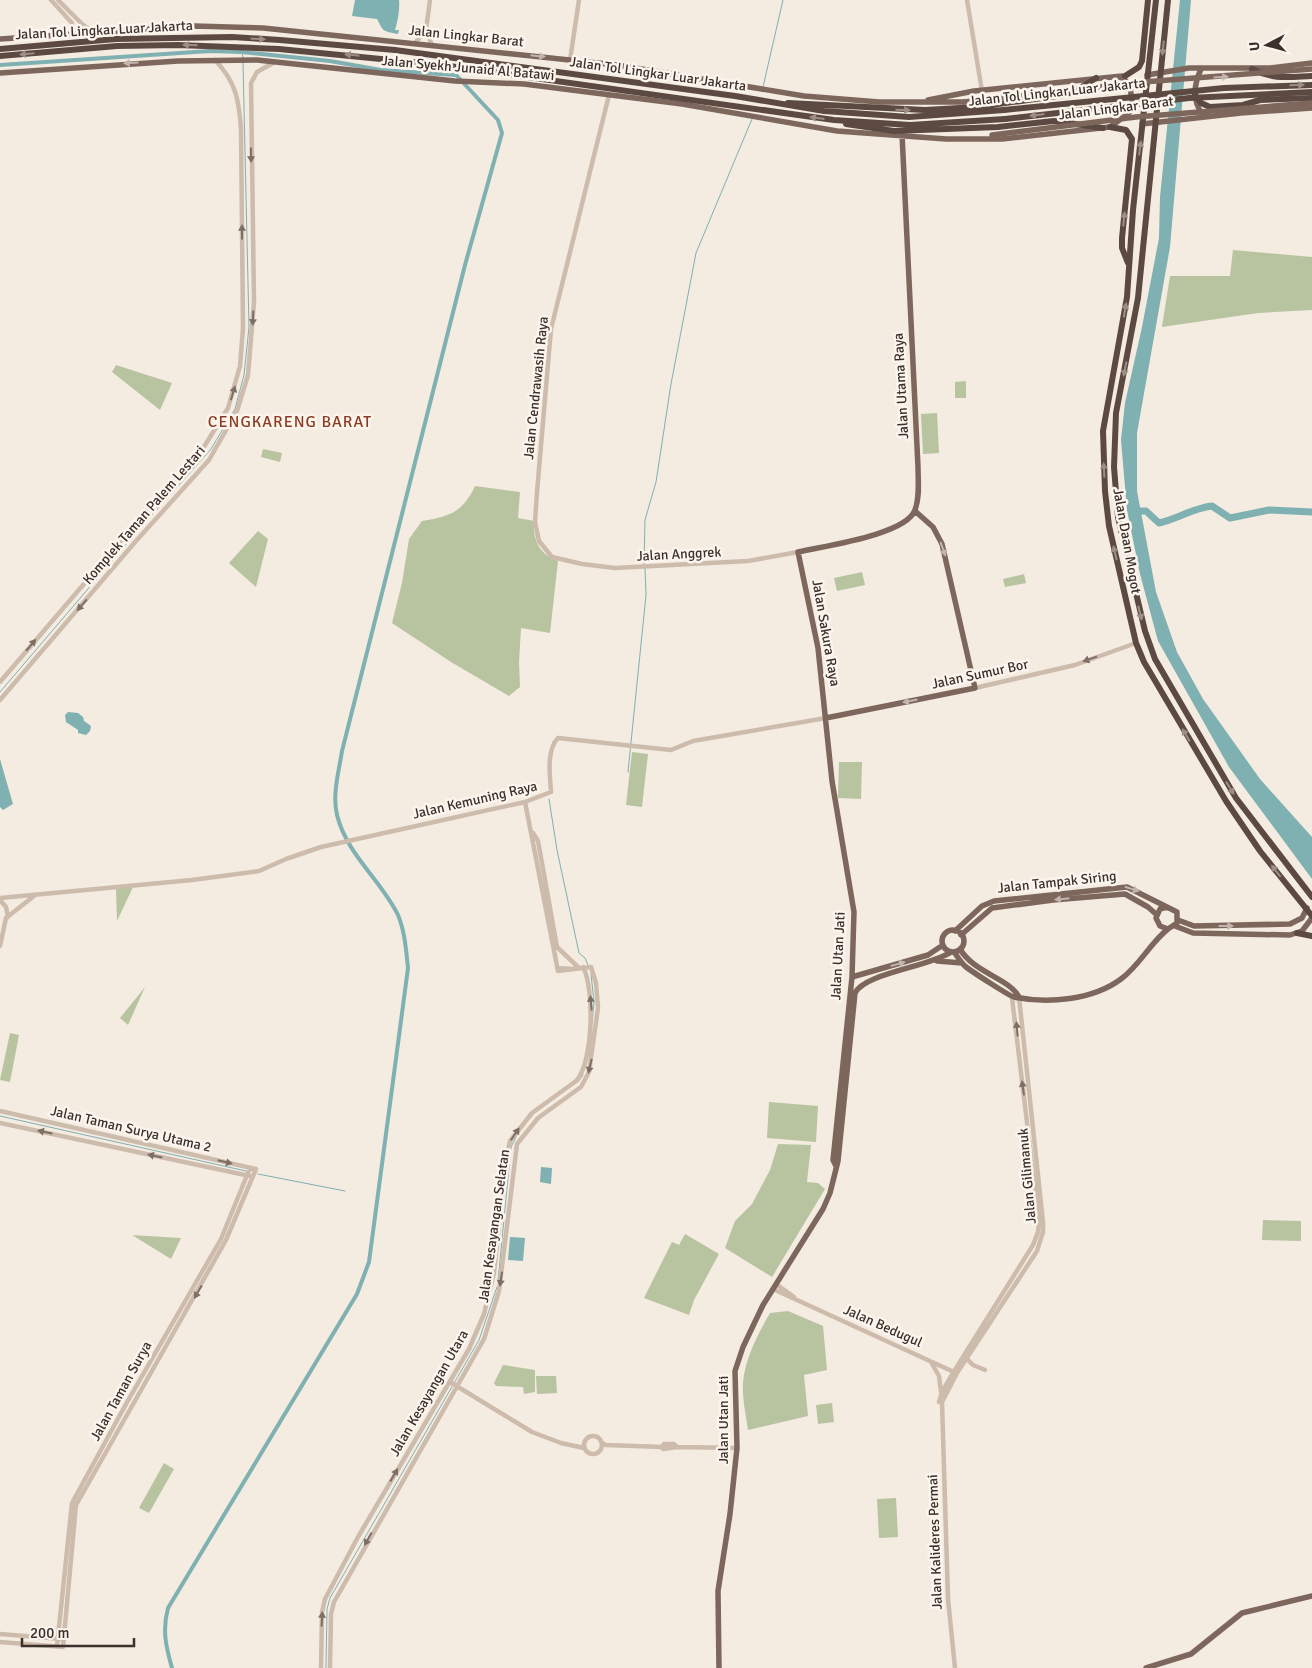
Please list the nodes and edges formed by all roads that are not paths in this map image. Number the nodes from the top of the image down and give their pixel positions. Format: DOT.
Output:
graph roads {
  1 [pos="52,0"];
  2 [pos="58,0"];
  3 [pos="430,0"];
  4 [pos="580,0"];
  5 [pos="967,0"];
  6 [pos="1168,0"];
  7 [pos="1153,2"];
  8 [pos="426,30"];
  9 [pos="92,31"];
  10 [pos="72,33"];
  11 [pos="0,39"];
  12 [pos="415,43"];
  13 [pos="432,45"];
  14 [pos="0,49"];
  15 [pos="0,56"];
  16 [pos="214,59"];
  17 [pos="570,60"];
  18 [pos="276,62"];
  19 [pos="1312,63"];
  20 [pos="1201,69"];
  21 [pos="1252,69"];
  22 [pos="1312,69"];
  23 [pos="1160,71"];
  24 [pos="0,73"];
  25 [pos="1148,75"];
  26 [pos="1122,76"];
  27 [pos="1312,76"];
  28 [pos="1096,78"];
  29 [pos="1312,84"];
  30 [pos="982,90"];
  31 [pos="1312,92"];
  32 [pos="609,95"];
  33 [pos="1195,96"];
  34 [pos="1312,98"];
  35 [pos="926,100"];
  36 [pos="1253,102"];
  37 [pos="1312,103"];
  38 [pos="786,105"];
  39 [pos="245,106"];
  40 [pos="1312,108"];
  41 [pos="748,111"];
  42 [pos="1242,113"];
  43 [pos="765,114"];
  44 [pos="1204,117"];
  45 [pos="834,120"];
  46 [pos="1156,122"];
  47 [pos="1143,124"];
  48 [pos="1106,128"];
  49 [pos="902,134"];
  50 [pos="922,137"];
  51 [pos="1129,266"];
  52 [pos="915,511"];
  53 [pos="1119,520"];
  54 [pos="1109,522"];
  55 [pos="798,552"];
  56 [pos="560,559"];
  57 [pos="1136,643"];
  58 [pos="0,682"];
  59 [pos="975,688"];
  60 [pos="0,700"];
  61 [pos="825,711"];
  62 [pos="834,717"];
  63 [pos="826,724"];
  64 [pos="1207,750"];
  65 [pos="1199,756"];
  66 [pos="1214,762"];
  67 [pos="1206,767"];
  68 [pos="524,802"];
  69 [pos="532,832"];
  70 [pos="35,895"];
  71 [pos="1312,898"];
  72 [pos="0,899"];
  73 [pos="1167,907"];
  74 [pos="1306,908"];
  75 [pos="1157,915"];
  76 [pos="8,917"];
  77 [pos="1312,917"];
  78 [pos="1178,920"];
  79 [pos="1160,926"];
  80 [pos="1175,926"];
  81 [pos="1266,926"];
  82 [pos="1168,929"];
  83 [pos="958,933"];
  84 [pos="1297,933"];
  85 [pos="1266,935"];
  86 [pos="1158,936"];
  87 [pos="1312,936"];
  88 [pos="0,943"];
  89 [pos="943,945"];
  90 [pos="955,951"];
  91 [pos="962,962"];
  92 [pos="928,963"];
  93 [pos="583,967"];
  94 [pos="852,970"];
  95 [pos="858,975"];
  96 [pos="852,977"];
  97 [pos="1015,997"];
  98 [pos="0,1112"];
  99 [pos="0,1122"];
  100 [pos="836,1148"];
  101 [pos="250,1168"];
  102 [pos="256,1169"];
  103 [pos="251,1176"];
  104 [pos="774,1286"];
  105 [pos="967,1359"];
  106 [pos="930,1360"];
  107 [pos="985,1370"];
  108 [pos="955,1372"];
  109 [pos="451,1382"];
  110 [pos="458,1386"];
  111 [pos="941,1396"];
  112 [pos="941,1404"];
  113 [pos="941,1415"];
  114 [pos="584,1445"];
  115 [pos="603,1445"];
  116 [pos="737,1448"];
  117 [pos="1312,1596"];
  118 [pos="0,1634"];
  119 [pos="61,1639"];
  120 [pos="0,1642"];
  121 [pos="320,1668"];
  122 [pos="330,1668"];
  123 [pos="719,1668"];
  124 [pos="954,1668"];
  125 [pos="1146,1668"];
  1 -- 10 [label="street"];
  2 -- 9 [label="street"];
  3 -- 8 [label="street"];
  4 -- 17 [label="street"];
  5 -- 30 [label="street"];
  6 -- 23 [label="highway, Jalan Daan Mogot, one-way"];
  7 -- 25 [label="highway, Jalan Daan Mogot"];
  7 -- 26 [label="highway"];
  8 -- 12 [label="street"];
  8 -- 13 [label="street"];
  9 -- 10 [label="main road, Jalan Lingkar Barat"];
  9 -- 12 [label="main road, Jalan Lingkar Barat"];
  10 -- 11 [label="main road, Jalan Lingkar Barat"];
  12 -- 13 [label="main road, Jalan Lingkar Barat"];
  13 -- 17 [label="main road, Jalan Lingkar Barat, one-way"];
  14 -- 38 [label="highway, Jalan Tol Lingkar Luar Jakarta, one-way"];
  41 -- 15 [label="highway, Jalan Tol Lingkar Luar Jakarta, one-way"];
  16 -- 18 [label="main road, Jalan Syekh Junaid Al Batawi"];
  16 -- 24 [label="main road, Jalan Syekh Junaid Al Batawi, one-way"];
  16 -- 39 [label="street, Komplek Taman Palem Lestari"];
  17 -- 35 [label="main road, Jalan Lingkar Barat"];
  18 -- 32 [label="main road, Jalan Syekh Junaid Al Batawi"];
  18 -- 39 [label="street, Komplek Taman Palem Lestari"];
  19 -- 21 [label="main road, Jalan Lingkar Barat"];
  20 -- 21 [label="main road, Jalan Lingkar Barat"];
  20 -- 23 [label="main road, Jalan Lingkar Barat"];
  20 -- 33 [label="main road"];
  21 -- 27 [label="highway"];
  35 -- 22 [label="main road, Jalan Lingkar Barat, one-way, bridge"];
  23 -- 25 [label="main road, Jalan Lingkar Barat"];
  23 -- 46 [label="highway, Jalan Daan Mogot"];
  25 -- 47 [label="highway, Jalan Daan Mogot"];
  26 -- 28 [label="main road, Jalan Lingkar Barat"];
  26 -- 48 [label="main road"];
  28 -- 30 [label="main road, Jalan Lingkar Barat"];
  38 -- 28 [label="highway, one-way"];
  38 -- 29 [label="highway, Jalan Tol Lingkar Luar Jakarta, one-way, bridge"];
  30 -- 35 [label="main road, Jalan Lingkar Barat"];
  31 -- 45 [label="highway, Jalan Tol Lingkar Luar Jakarta, one-way, bridge"];
  32 -- 41 [label="main road, Jalan Syekh Junaid Al Batawi"];
  32 -- 56 [label="street, Jalan Cendrawasih Raya"];
  33 -- 36 [label="highway"];
  33 -- 44 [label="main road"];
  34 -- 36 [label="highway"];
  36 -- 42 [label="highway"];
  37 -- 50 [label="main road, Jalan Lingkar Barat, bridge"];
  58 -- 39 [label="street, Komplek Taman Palem Lestari, one-way"];
  39 -- 60 [label="street, Komplek Taman Palem Lestari, one-way"];
  40 -- 42 [label="main road, Jalan Lingkar Barat"];
  41 -- 43 [label="highway, Jalan Tol Lingkar Luar Jakarta"];
  42 -- 44 [label="main road, Jalan Lingkar Barat"];
  45 -- 43 [label="highway, Jalan Tol Lingkar Luar Jakarta, one-way"];
  43 -- 49 [label="main road"];
  44 -- 46 [label="main road, Jalan Lingkar Barat"];
  45 -- 48 [label="highway"];
  46 -- 47 [label="main road, Jalan Lingkar Barat"];
  46 -- 53 [label="highway, Jalan Daan Mogot, one-way"];
  51 -- 47 [label="highway, Jalan Daan Mogot, one-way"];
  48 -- 50 [label="main road"];
  51 -- 48 [label="highway, one-way"];
  49 -- 50 [label="main road"];
  49 -- 52 [label="main road, Jalan Utama Raya"];
  54 -- 51 [label="highway, Jalan Daan Mogot, one-way"];
  52 -- 55 [label="main road"];
  52 -- 59 [label="main road, one-way"];
  53 -- 54 [label="highway"];
  53 -- 64 [label="highway, Jalan Daan Mogot, one-way"];
  57 -- 54 [label="highway, Jalan Daan Mogot, one-way"];
  55 -- 56 [label="street, Jalan Anggrek"];
  55 -- 61 [label="main road, Jalan Sakura Raya"];
  57 -- 59 [label="street, Jalan Sumur Bor, one-way"];
  65 -- 57 [label="highway, Jalan Daan Mogot, one-way"];
  59 -- 62 [label="main road, Jalan Sumur Bor, one-way"];
  61 -- 62 [label="main road"];
  61 -- 63 [label="main road, Jalan Sakura Raya"];
  62 -- 63 [label="main road, Jalan Sumur Bor"];
  63 -- 68 [label="street, Jalan Kemuning Raya"];
  63 -- 94 [label="main road, Jalan Utan Jati"];
  64 -- 65 [label="highway"];
  64 -- 66 [label="highway, Jalan Daan Mogot"];
  65 -- 67 [label="highway, Jalan Daan Mogot"];
  66 -- 67 [label="highway"];
  66 -- 71 [label="highway, Jalan Daan Mogot, one-way"];
  74 -- 67 [label="highway, Jalan Daan Mogot, one-way"];
  68 -- 69 [label="street"];
  68 -- 70 [label="street, Jalan Kemuning Raya"];
  69 -- 93 [label="street"];
  69 -- 93 [label="street"];
  70 -- 72 [label="street, Jalan Kemuning Raya"];
  70 -- 76 [label="street"];
  72 -- 76 [label="street"];
  73 -- 75 [label="main road"];
  73 -- 78 [label="main road"];
  83 -- 73 [label="main road, Jalan Tampak Siring, one-way"];
  74 -- 77 [label="highway, Jalan Daan Mogot"];
  74 -- 81 [label="main road"];
  75 -- 79 [label="main road"];
  75 -- 83 [label="main road, Jalan Tampak Siring, one-way"];
  76 -- 88 [label="street"];
  77 -- 84 [label="main road"];
  78 -- 80 [label="main road"];
  78 -- 81 [label="main road, one-way"];
  79 -- 82 [label="main road"];
  79 -- 86 [label="main road"];
  80 -- 82 [label="main road"];
  80 -- 85 [label="main road"];
  81 -- 85 [label="main road"];
  82 -- 86 [label="main road"];
  83 -- 89 [label="main road"];
  83 -- 90 [label="main road"];
  84 -- 85 [label="main road"];
  84 -- 87 [label="highway"];
  86 -- 97 [label="main road"];
  89 -- 90 [label="main road"];
  95 -- 89 [label="main road, one-way"];
  90 -- 91 [label="main road"];
  90 -- 92 [label="main road"];
  90 -- 97 [label="main road"];
  91 -- 92 [label="main road"];
  91 -- 97 [label="main road"];
  92 -- 100 [label="main road, Jalan Utan Jati"];
  109 -- 93 [label="street, Jalan Kesayangan Utara, one-way"];
  93 -- 110 [label="street, Jalan Kesayangan Selatan, one-way"];
  94 -- 95 [label="main road"];
  94 -- 96 [label="main road, Jalan Utan Jati"];
  95 -- 96 [label="main road"];
  96 -- 100 [label="main road, Jalan Utan Jati"];
  97 -- 105 [label="street, Jalan Gilimanuk"];
  108 -- 97 [label="street, Jalan Gilimanuk, one-way"];
  98 -- 101 [label="street, Jalan Taman Surya Utama 2, one-way"];
  103 -- 99 [label="street, one-way"];
  100 -- 104 [label="main road, Jalan Utan Jati"];
  101 -- 102 [label="street, Jalan Taman Surya Utama 2"];
  101 -- 103 [label="street, Jalan Taman Surya"];
  102 -- 103 [label="street, Jalan Taman Surya"];
  103 -- 119 [label="street, Jalan Taman Surya"];
  104 -- 106 [label="street, Jalan Bedugul"];
  104 -- 116 [label="main road, Jalan Utan Jati"];
  105 -- 107 [label="street"];
  105 -- 108 [label="street, Jalan Gilimanuk"];
  106 -- 108 [label="street, Jalan Bedugul"];
  106 -- 111 [label="street"];
  108 -- 111 [label="street, Jalan Gilimanuk"];
  108 -- 112 [label="street, Jalan Gilimanuk"];
  109 -- 110 [label="street"];
  121 -- 109 [label="street, Jalan Kesayangan Utara, one-way"];
  110 -- 114 [label="street"];
  110 -- 122 [label="street, Jalan Kesayangan Selatan, one-way"];
  111 -- 112 [label="street, Jalan Gilimanuk"];
  112 -- 113 [label="street, Jalan Gilimanuk"];
  113 -- 124 [label="street, Jalan Kalideres Permai"];
  114 -- 115 [label="street"];
  114 -- 115 [label="street"];
  115 -- 116 [label="street"];
  116 -- 123 [label="main road, Jalan Utan Jati"];
  117 -- 125 [label="main road"];
  118 -- 119 [label="street"];
  119 -- 120 [label="street, Jalan Taman Surya"];
}
